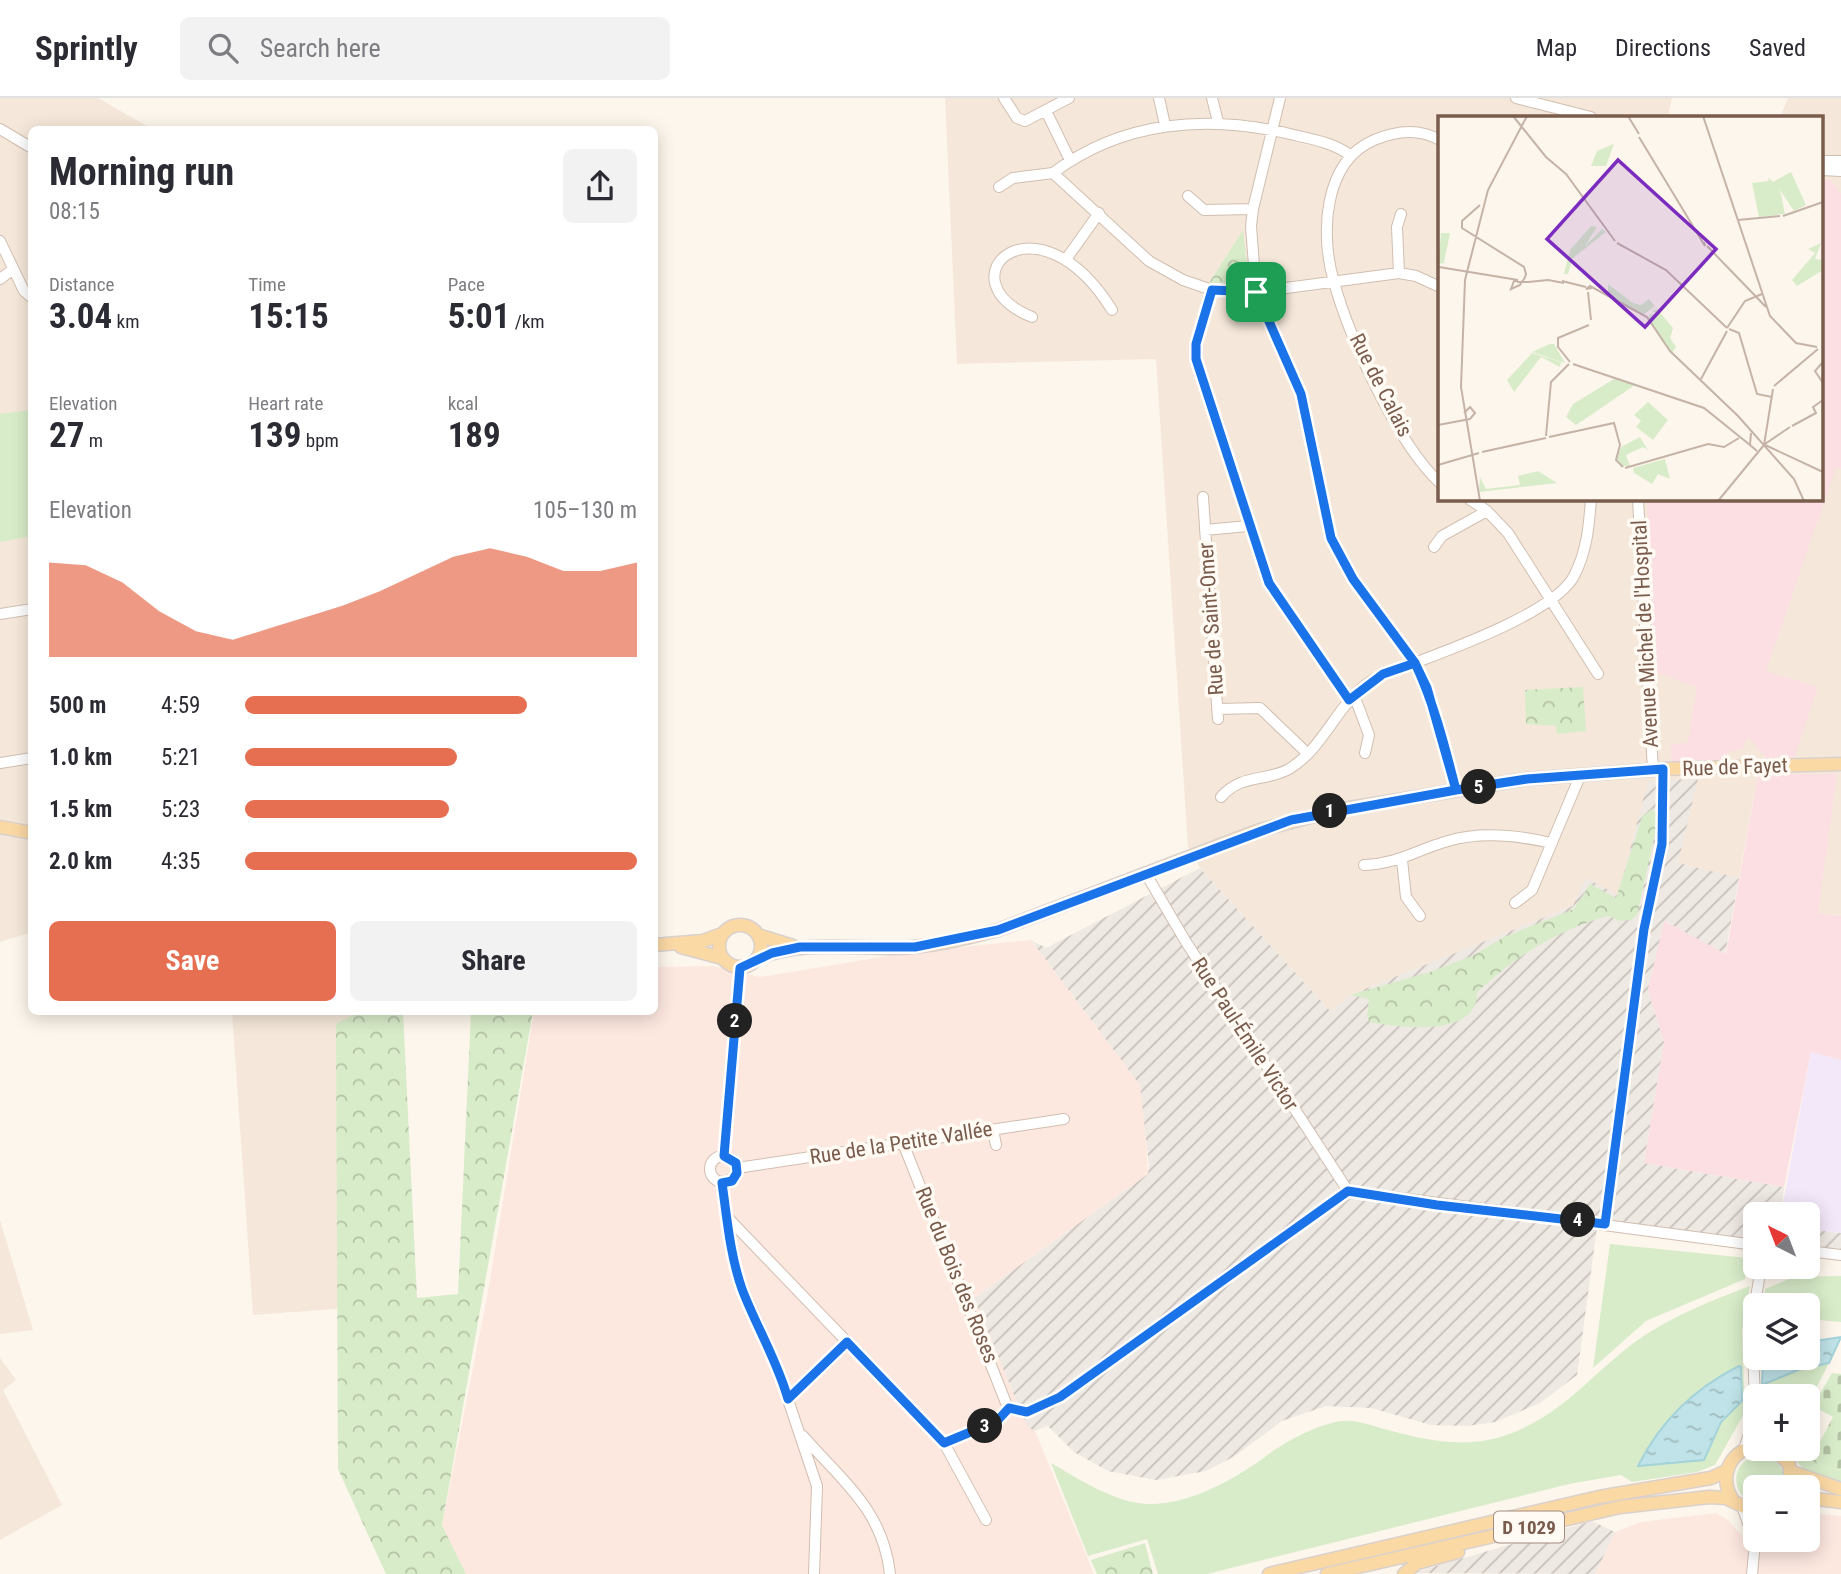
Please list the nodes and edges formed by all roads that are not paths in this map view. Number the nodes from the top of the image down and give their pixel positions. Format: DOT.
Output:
graph roads {
  1 [pos="1004,98"];
  2 [pos="1069,98"];
  3 [pos="1159,98"];
  4 [pos="1212,98"];
  5 [pos="1280,98"];
  6 [pos="1516,98"];
  7 [pos="1046,111"];
  8 [pos="1587,116"];
  9 [pos="1218,122"];
  10 [pos="1165,125"];
  11 [pos="0,129"];
  12 [pos="1273,129"];
  13 [pos="1438,139"];
  14 [pos="28,146"];
  15 [pos="1350,155"];
  16 [pos="1070,160"];
  17 [pos="1824,162"];
  18 [pos="1841,170"];
  19 [pos="1053,173"];
  20 [pos="999,187"];
  21 [pos="1188,197"];
  22 [pos="1253,209"];
  23 [pos="1099,213"];
  24 [pos="1401,214"];
  25 [pos="0,241"];
  26 [pos="1067,258"];
  27 [pos="12,270"];
  28 [pos="1399,273"];
  29 [pos="0,279"];
  30 [pos="1333,280"];
  31 [pos="1438,286"];
  32 [pos="1212,290"];
  33 [pos="1256,292"];
  34 [pos="28,294"];
  35 [pos="1112,310"];
  36 [pos="1032,317"];
  37 [pos="1438,481"];
  38 [pos="1203,497"];
  39 [pos="1470,500"];
  40 [pos="1591,500"];
  41 [pos="1638,500"];
  42 [pos="1487,511"];
  43 [pos="1248,526"];
  44 [pos="1205,530"];
  45 [pos="1434,547"];
  46 [pos="1551,600"];
  47 [pos="28,610"];
  48 [pos="0,614"];
  49 [pos="1415,663"];
  50 [pos="1598,674"];
  51 [pos="1351,697"];
  52 [pos="1365,753"];
  53 [pos="1308,754"];
  54 [pos="28,759"];
  55 [pos="0,763"];
  56 [pos="1841,764"];
  57 [pos="1658,770"];
  58 [pos="1580,776"];
  59 [pos="1456,790"];
  60 [pos="1222,797"];
  61 [pos="0,827"];
  62 [pos="28,832"];
  63 [pos="1551,843"];
  64 [pos="1402,860"];
  65 [pos="1364,864"];
  66 [pos="1146,874"];
  67 [pos="1515,904"];
  68 [pos="1420,916"];
  69 [pos="722,934"];
  70 [pos="758,935"];
  71 [pos="658,945"];
  72 [pos="674,946"];
  73 [pos="800,947"];
  74 [pos="722,958"];
  75 [pos="758,958"];
  76 [pos="740,968"];
  77 [pos="1065,1119"];
  78 [pos="993,1130"];
  79 [pos="903,1143"];
  80 [pos="996,1145"];
  81 [pos="724,1156"];
  82 [pos="737,1168"];
  83 [pos="722,1183"];
  84 [pos="1348,1191"];
  85 [pos="728,1218"];
  86 [pos="1605,1224"];
  87 [pos="1743,1243"];
  88 [pos="1820,1252"];
  89 [pos="1841,1255"];
  90 [pos="1759,1279"];
  91 [pos="847,1342"];
  92 [pos="1754,1384"];
  93 [pos="788,1399"];
  94 [pos="1009,1408"];
  95 [pos="802,1434"];
  96 [pos="944,1443"];
  97 [pos="1743,1452"];
  98 [pos="1786,1461"];
  99 [pos="1726,1471"];
  100 [pos="1792,1472"];
  101 [pos="1841,1489"];
  102 [pos="1820,1499"];
  103 [pos="1841,1502"];
  104 [pos="1743,1507"];
  105 [pos="1743,1507"];
  106 [pos="1572,1517"];
  107 [pos="986,1520"];
  108 [pos="1755,1552"];
  109 [pos="814,1574"];
  110 [pos="890,1574"];
  111 [pos="1269,1574"];
  112 [pos="1327,1574"];
  113 [pos="1404,1574"];
  114 [pos="1752,1574"];
  1 -- 7 [label="street"];
  2 -- 7 [label="street"];
  3 -- 10 [label="street"];
  4 -- 9 [label="street"];
  5 -- 12 [label="street"];
  6 -- 8 [label="street"];
  7 -- 16 [label="street"];
  9 -- 10 [label="street"];
  9 -- 12 [label="street"];
  10 -- 16 [label="street"];
  11 -- 14 [label="street"];
  12 -- 15 [label="street"];
  12 -- 22 [label="street"];
  13 -- 15 [label="street"];
  15 -- 30 [label="street, Rue de Calais"];
  16 -- 19 [label="street"];
  17 -- 18 [label="street"];
  19 -- 20 [label="street"];
  19 -- 23 [label="street"];
  21 -- 22 [label="street"];
  22 -- 33 [label="street"];
  23 -- 26 [label="street"];
  23 -- 32 [label="street"];
  24 -- 28 [label="street"];
  25 -- 27 [label="street"];
  26 -- 35 [label="street"];
  26 -- 36 [label="street"];
  27 -- 29 [label="street"];
  27 -- 34 [label="street"];
  28 -- 30 [label="street"];
  28 -- 31 [label="street"];
  30 -- 33 [label="street"];
  30 -- 37 [label="street, Rue de Calais"];
  32 -- 33 [label="street"];
  32 -- 43 [label="street"];
  33 -- 49 [label="street"];
  38 -- 44 [label="street, Rue de Saint-Omer"];
  39 -- 42 [label="street"];
  40 -- 46 [label="street"];
  41 -- 57 [label="street, Avenue Michel de l'Hospital"];
  42 -- 45 [label="street"];
  42 -- 46 [label="street"];
  43 -- 44 [label="street, Rue de Saint-Omer"];
  43 -- 51 [label="street"];
  44 -- 53 [label="street, Rue de Saint-Omer"];
  46 -- 49 [label="street"];
  46 -- 50 [label="street"];
  47 -- 48 [label="street"];
  49 -- 51 [label="street"];
  49 -- 59 [label="street"];
  51 -- 52 [label="street"];
  51 -- 53 [label="street"];
  53 -- 60 [label="street"];
  54 -- 55 [label="street"];
  56 -- 57 [label="main road, Rue de Fayet"];
  57 -- 58 [label="main road, Rue de Fayet"];
  57 -- 86 [label="street, Avenue Michel de l'Hospital"];
  58 -- 59 [label="main road, Rue de Fayet"];
  58 -- 63 [label="street"];
  59 -- 66 [label="main road, Rue de Fayet"];
  61 -- 62 [label="main road"];
  63 -- 64 [label="street"];
  63 -- 67 [label="street"];
  64 -- 65 [label="street"];
  64 -- 68 [label="street"];
  66 -- 73 [label="main road, Rue de Fayet"];
  66 -- 84 [label="street, Rue Paul-Émile Victor"];
  69 -- 70 [label="main road"];
  69 -- 72 [label="main road"];
  69 -- 74 [label="main road"];
  70 -- 73 [label="main road"];
  70 -- 75 [label="main road"];
  71 -- 72 [label="main road"];
  72 -- 74 [label="main road"];
  73 -- 75 [label="main road"];
  74 -- 76 [label="main road"];
  75 -- 76 [label="main road"];
  76 -- 81 [label="street"];
  77 -- 78 [label="street, Rue de la Petite Vallée"];
  78 -- 79 [label="street, Rue de la Petite Vallée"];
  78 -- 80 [label="street"];
  79 -- 82 [label="street, Rue de la Petite Vallée"];
  79 -- 94 [label="street, Rue du Bois des Roses"];
  81 -- 82 [label="street"];
  81 -- 83 [label="street"];
  82 -- 83 [label="street"];
  83 -- 85 [label="street"];
  84 -- 86 [label="street"];
  84 -- 94 [label="street"];
  85 -- 91 [label="street"];
  85 -- 93 [label="street"];
  86 -- 87 [label="street"];
  88 -- 89 [label="street"];
  90 -- 92 [label="street"];
  91 -- 93 [label="street"];
  91 -- 96 [label="street"];
  93 -- 95 [label="street"];
  94 -- 96 [label="street"];
  95 -- 109 [label="street"];
  95 -- 110 [label="street"];
  96 -- 107 [label="street"];
  97 -- 99 [label="main road"];
  98 -- 100 [label="main road"];
  99 -- 104 [label="main road"];
  99 -- 111 [label="main road, D 1029"];
  100 -- 101 [label="main road"];
  102 -- 103 [label="main road"];
  105 -- 106 [label="main road, D 1029"];
  106 -- 112 [label="main road, D 1029"];
  106 -- 113 [label="main road"];
  108 -- 114 [label="street"];
}
